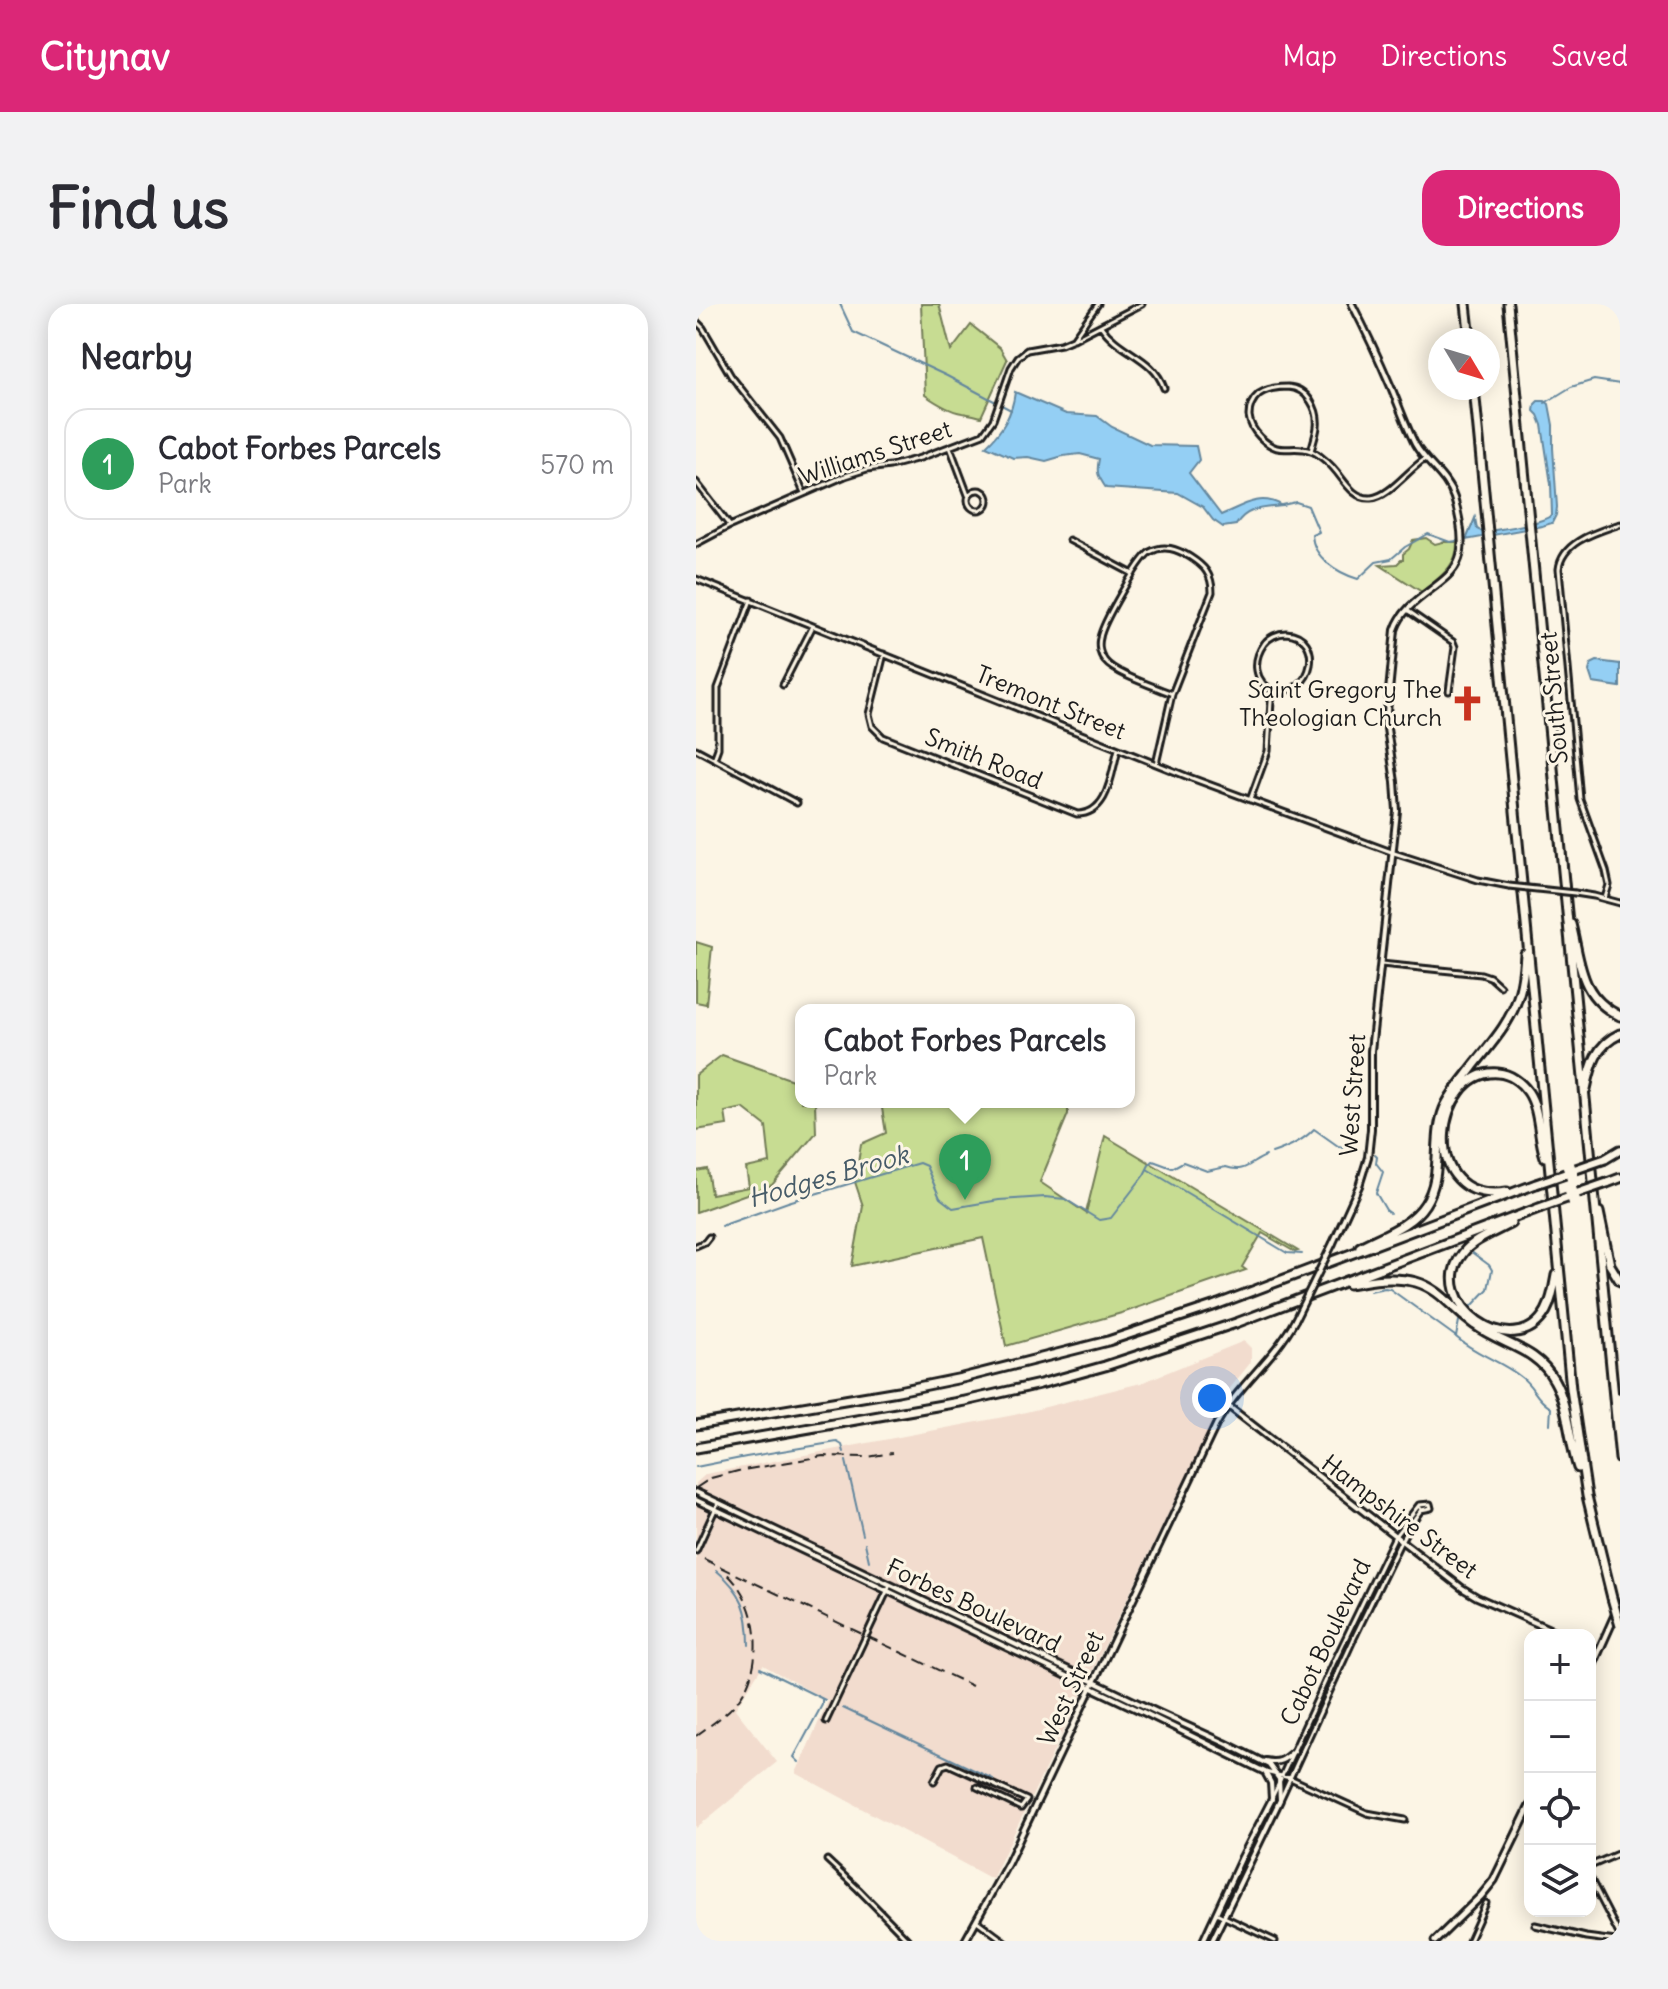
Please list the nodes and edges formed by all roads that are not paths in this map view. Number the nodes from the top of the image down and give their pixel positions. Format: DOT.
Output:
graph roads {
  1 [pos="1098,304"];
  2 [pos="1142,304"];
  3 [pos="1352,304"];
  4 [pos="1466,304"];
  5 [pos="1508,304"];
  6 [pos="696,321"];
  7 [pos="1101,326"];
  8 [pos="1469,328"];
  9 [pos="1073,339"];
  10 [pos="1164,388"];
  11 [pos="1475,400"];
  12 [pos="950,447"];
  13 [pos="1311,451"];
  14 [pos="1425,459"];
  15 [pos="696,482"];
  16 [pos="804,493"];
  17 [pos="968,495"];
  18 [pos="1620,524"];
  19 [pos="730,526"];
  20 [pos="1069,540"];
  21 [pos="696,544"];
  22 [pos="1133,574"];
  23 [pos="696,579"];
  24 [pos="751,600"];
  25 [pos="1407,610"];
  26 [pos="813,626"];
  27 [pos="884,654"];
  28 [pos="783,685"];
  29 [pos="1274,691"];
  30 [pos="1449,691"];
  31 [pos="1172,694"];
  32 [pos="696,749"];
  33 [pos="1118,749"];
  34 [pos="714,759"];
  35 [pos="1156,764"];
  36 [pos="1250,800"];
  37 [pos="797,803"];
  38 [pos="1394,853"];
  39 [pos="1605,898"];
  40 [pos="1565,900"];
  41 [pos="1620,903"];
  42 [pos="1527,939"];
  43 [pos="1381,964"];
  44 [pos="1500,986"];
  45 [pos="1620,1016"];
  46 [pos="1620,1034"];
  47 [pos="1584,1099"];
  48 [pos="1620,1152"];
  49 [pos="1549,1170"];
  50 [pos="1620,1179"];
  51 [pos="1536,1184"];
  52 [pos="1593,1190"];
  53 [pos="1539,1208"];
  54 [pos="709,1237"];
  55 [pos="696,1246"];
  56 [pos="1325,1264"];
  57 [pos="1558,1265"];
  58 [pos="1620,1281"];
  59 [pos="1331,1287"];
  60 [pos="1620,1397"];
  61 [pos="1227,1405"];
  62 [pos="696,1425"];
  63 [pos="696,1448"];
  64 [pos="1620,1450"];
  65 [pos="1620,1459"];
  66 [pos="696,1492"];
  67 [pos="1587,1496"];
  68 [pos="696,1500"];
  69 [pos="717,1506"];
  70 [pos="1395,1536"];
  71 [pos="1401,1541"];
  72 [pos="696,1551"];
  73 [pos="890,1585"];
  74 [pos="887,1591"];
  75 [pos="1620,1604"];
  76 [pos="1620,1626"];
  77 [pos="1549,1629"];
  78 [pos="1596,1650"];
  79 [pos="1599,1651"];
  80 [pos="1596,1658"];
  81 [pos="1092,1684"];
  82 [pos="826,1721"];
  83 [pos="1294,1751"];
  84 [pos="1259,1760"];
  85 [pos="1265,1772"];
  86 [pos="1280,1775"];
  87 [pos="1290,1778"];
  88 [pos="934,1781"];
  89 [pos="1279,1783"];
  90 [pos="977,1787"];
  91 [pos="1272,1799"];
  92 [pos="1027,1800"];
  93 [pos="1280,1800"];
  94 [pos="1035,1804"];
  95 [pos="1405,1820"];
  96 [pos="1524,1820"];
  97 [pos="1620,1853"];
  98 [pos="827,1860"];
  99 [pos="1596,1863"];
  100 [pos="1596,1890"];
  101 [pos="1486,1903"];
  102 [pos="1216,1913"];
  103 [pos="1223,1916"];
  104 [pos="977,1921"];
  105 [pos="1535,1925"];
  106 [pos="1620,1936"];
  107 [pos="909,1941"];
  108 [pos="965,1941"];
  109 [pos="1004,1941"];
  110 [pos="1203,1941"];
  111 [pos="1212,1941"];
  112 [pos="1275,1941"];
  113 [pos="1435,1941"];
  114 [pos="1469,1941"];
  115 [pos="1616,1941"];
  1 -- 9 [label="street"];
  2 -- 7 [label="street, Williams Street"];
  3 -- 14 [label="street, West Street"];
  4 -- 8 [label="highway"];
  5 -- 40 [label="highway"];
  6 -- 16 [label="street"];
  7 -- 9 [label="street, Williams Street"];
  7 -- 10 [label="street"];
  9 -- 12 [label="street, Williams Street"];
  11 -- 42 [label="highway"];
  12 -- 16 [label="street, Williams Street"];
  12 -- 17 [label="street"];
  13 -- 13 [label="street"];
  13 -- 14 [label="street"];
  14 -- 25 [label="street, West Street"];
  15 -- 19 [label="street"];
  16 -- 19 [label="street, Williams Street"];
  17 -- 17 [label="street"];
  18 -- 39 [label="street, South Street"];
  19 -- 21 [label="street, Williams Street"];
  20 -- 22 [label="street"];
  22 -- 31 [label="street"];
  22 -- 31 [label="street"];
  23 -- 24 [label="street, Tremont Street"];
  24 -- 26 [label="street, Tremont Street"];
  24 -- 34 [label="street"];
  25 -- 30 [label="street"];
  25 -- 38 [label="street, West Street"];
  26 -- 27 [label="street, Tremont Street"];
  26 -- 28 [label="street"];
  27 -- 33 [label="street, Tremont Street"];
  27 -- 33 [label="street, Smith Road"];
  29 -- 29 [label="street"];
  29 -- 36 [label="street"];
  31 -- 35 [label="street"];
  32 -- 34 [label="street"];
  33 -- 35 [label="street, Tremont Street"];
  34 -- 37 [label="street"];
  35 -- 36 [label="street, Tremont Street"];
  36 -- 38 [label="street, Tremont Street"];
  38 -- 39 [label="street, Tremont Street, bridge"];
  38 -- 43 [label="street, West Street"];
  39 -- 41 [label="street, Tremont Street"];
  40 -- 45 [label="highway"];
  40 -- 47 [label="highway"];
  42 -- 49 [label="highway"];
  42 -- 56 [label="highway"];
  43 -- 44 [label="street"];
  43 -- 61 [label="street, West Street, bridge"];
  46 -- 47 [label="highway"];
  47 -- 52 [label="highway"];
  48 -- 51 [label="highway, bridge"];
  49 -- 51 [label="highway"];
  49 -- 57 [label="highway"];
  50 -- 53 [label="highway, bridge"];
  51 -- 56 [label="highway"];
  52 -- 58 [label="highway"];
  52 -- 65 [label="highway"];
  53 -- 57 [label="highway"];
  53 -- 59 [label="highway"];
  54 -- 55 [label="street"];
  56 -- 62 [label="highway"];
  57 -- 67 [label="highway"];
  59 -- 63 [label="highway"];
  59 -- 67 [label="highway"];
  60 -- 64 [label="highway"];
  61 -- 70 [label="street, Hampshire Street"];
  61 -- 81 [label="street, West Street"];
  66 -- 69 [label="street, Forbes Boulevard"];
  67 -- 76 [label="highway, bridge"];
  68 -- 69 [label="street, Forbes Boulevard"];
  69 -- 72 [label="street"];
  69 -- 73 [label="street, Forbes Boulevard"];
  69 -- 74 [label="street, Forbes Boulevard"];
  70 -- 71 [label="street, Hampshire Street"];
  70 -- 71 [label="street, Cabot Boulevard"];
  70 -- 83 [label="street, Cabot Boulevard"];
  71 -- 77 [label="street, Hampshire Street"];
  71 -- 87 [label="street, Cabot Boulevard"];
  73 -- 74 [label="street"];
  73 -- 81 [label="street, Forbes Boulevard"];
  74 -- 81 [label="street, Forbes Boulevard"];
  74 -- 82 [label="street"];
  75 -- 79 [label="main road"];
  78 -- 79 [label="street"];
  79 -- 80 [label="main road"];
  81 -- 84 [label="street, Forbes Boulevard"];
  81 -- 85 [label="street, Forbes Boulevard"];
  81 -- 94 [label="street, West Street"];
  83 -- 84 [label="street"];
  83 -- 86 [label="street, Cabot Boulevard"];
  84 -- 86 [label="street, Forbes Boulevard"];
  85 -- 86 [label="street, Forbes Boulevard"];
  85 -- 91 [label="street"];
  86 -- 87 [label="street"];
  86 -- 89 [label="street"];
  87 -- 93 [label="street, Cabot Boulevard"];
  87 -- 95 [label="street"];
  88 -- 92 [label="street"];
  89 -- 91 [label="street"];
  89 -- 93 [label="street"];
  90 -- 92 [label="street"];
  91 -- 102 [label="street"];
  92 -- 94 [label="street"];
  93 -- 103 [label="street"];
  94 -- 104 [label="street, West Street"];
  96 -- 113 [label="main road"];
  97 -- 99 [label="street"];
  98 -- 107 [label="street"];
  100 -- 106 [label="street"];
  101 -- 114 [label="street"];
  102 -- 103 [label="street"];
  102 -- 110 [label="street"];
  103 -- 111 [label="street"];
  103 -- 112 [label="street"];
  104 -- 108 [label="street, West Street"];
  104 -- 109 [label="street"];
  105 -- 115 [label="street"];
}
